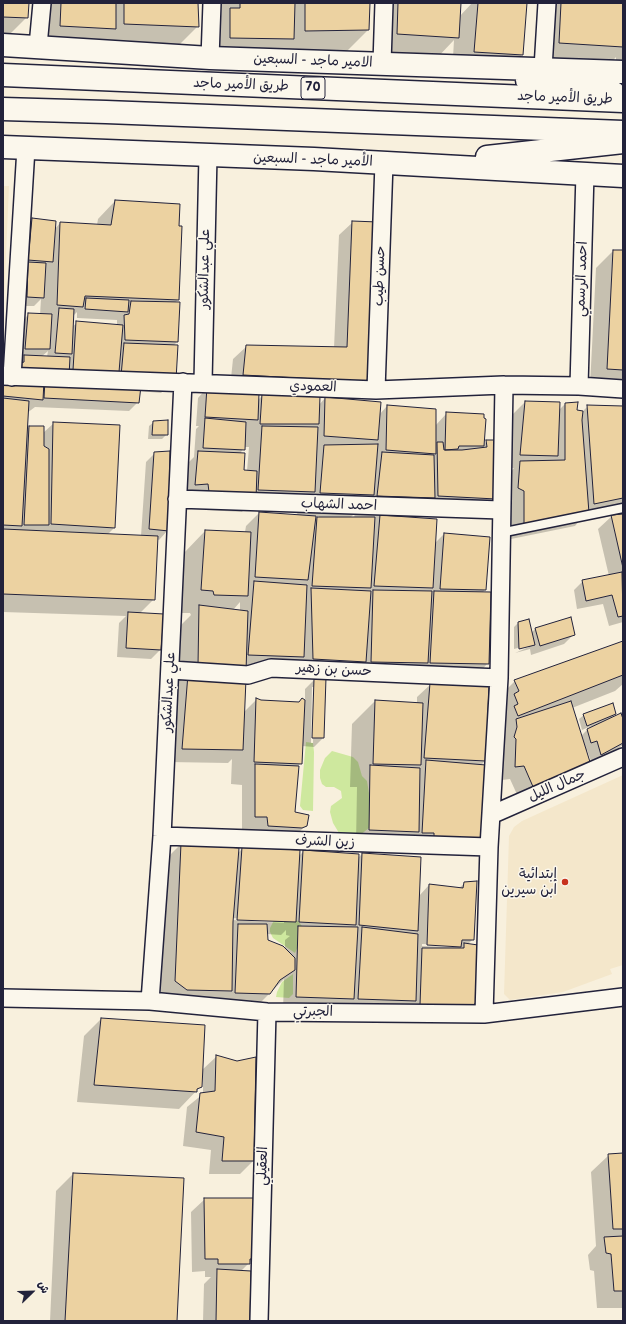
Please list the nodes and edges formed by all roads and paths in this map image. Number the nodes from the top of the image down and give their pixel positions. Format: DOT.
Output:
graph roads {
  1 [pos="42,3"];
  2 [pos="212,3"];
  3 [pos="384,3"];
  4 [pos="547,3"];
  5 [pos="3,44"];
  6 [pos="38,46"];
  7 [pos="210,58"];
  8 [pos="382,63"];
  9 [pos="423,64"];
  10 [pos="543,68"];
  11 [pos="623,72"];
  12 [pos="3,75"];
  13 [pos="623,94"];
  14 [pos="623,100"];
  15 [pos="3,109"];
  16 [pos="623,132"];
  17 [pos="623,142"];
  18 [pos="3,147"];
  19 [pos="26,148"];
  20 [pos="208,155"];
  21 [pos="384,163"];
  22 [pos="422,165"];
  23 [pos="585,173"];
  24 [pos="623,176"];
  25 [pos="7,377"];
  26 [pos="183,382"];
  27 [pos="203,382"];
  28 [pos="504,385"];
  29 [pos="579,386"];
  30 [pos="623,389"];
  31 [pos="376,390"];
  32 [pos="177,499"];
  33 [pos="623,508"];
  34 [pos="501,510"];
  35 [pos="500,533"];
  36 [pos="171,670"];
  37 [pos="499,678"];
  38 [pos="623,757"];
  39 [pos="491,814"];
  40 [pos="162,836"];
  41 [pos="489,847"];
  42 [pos="623,996"];
  43 [pos="3,998"];
  44 [pos="150,1001"];
  45 [pos="267,1012"];
  46 [pos="484,1014"];
  47 [pos="259,1321"];
  1 -- 6 [label="street"];
  2 -- 7 [label="street"];
  3 -- 8 [label="street"];
  4 -- 10 [label="street"];
  5 -- 6 [label="main road, الامير ماجد - السبعين"];
  6 -- 7 [label="main road, الامير ماجد - السبعين"];
  7 -- 8 [label="main road, الامير ماجد - السبعين"];
  8 -- 9 [label="main road, الامير ماجد - السبعين"];
  9 -- 10 [label="main road, الامير ماجد - السبعين"];
  9 -- 13 [label="main road"];
  10 -- 11 [label="main road, الامير ماجد - السبعين"];
  12 -- 14 [label="main road, طريق الأمير ماجد / 70"];
  15 -- 16 [label="main road, 70"];
  17 -- 22 [label="main road"];
  18 -- 19 [label="main road, الأمير ماجد - السبعين"];
  19 -- 20 [label="main road, الأمير ماجد - السبعين"];
  19 -- 25 [label="street"];
  20 -- 21 [label="main road, الأمير ماجد - السبعين"];
  20 -- 27 [label="street, علي عبدالشكور"];
  21 -- 22 [label="main road, الأمير ماجد - السبعين"];
  21 -- 31 [label="street, حسن طيب"];
  22 -- 23 [label="main road, الأمير ماجد - السبعين"];
  23 -- 24 [label="main road, الأمير ماجد - السبعين"];
  23 -- 29 [label="street, احمد الرسمي"];
  25 -- 26 [label="street, العمودي"];
  26 -- 27 [label="street, العمودي"];
  26 -- 32 [label="street, علي عبدالشكور"];
  27 -- 31 [label="street, العمودي"];
  28 -- 29 [label="street, العمودي"];
  28 -- 31 [label="street, العمودي"];
  28 -- 34 [label="street"];
  29 -- 30 [label="street, العمودي"];
  32 -- 34 [label="street, احمد الشهاب"];
  32 -- 36 [label="street, علي عبدالشكور"];
  33 -- 35 [label="lane"];
  34 -- 35 [label="street"];
  35 -- 37 [label="street"];
  36 -- 37 [label="street, حسن بن زهير"];
  36 -- 40 [label="street, علي عبدالشكور"];
  37 -- 39 [label="street"];
  38 -- 39 [label="street, جمال الليل"];
  39 -- 41 [label="street"];
  40 -- 41 [label="street, زين الشرف"];
  40 -- 44 [label="street, علي عبدالشكور"];
  41 -- 46 [label="street"];
  42 -- 46 [label="street, الجبرتي"];
  43 -- 44 [label="street, الجبرتي"];
  44 -- 45 [label="street, الجبرتي"];
  45 -- 46 [label="street, الجبرتي"];
  45 -- 47 [label="street, العقيلي"];
}
